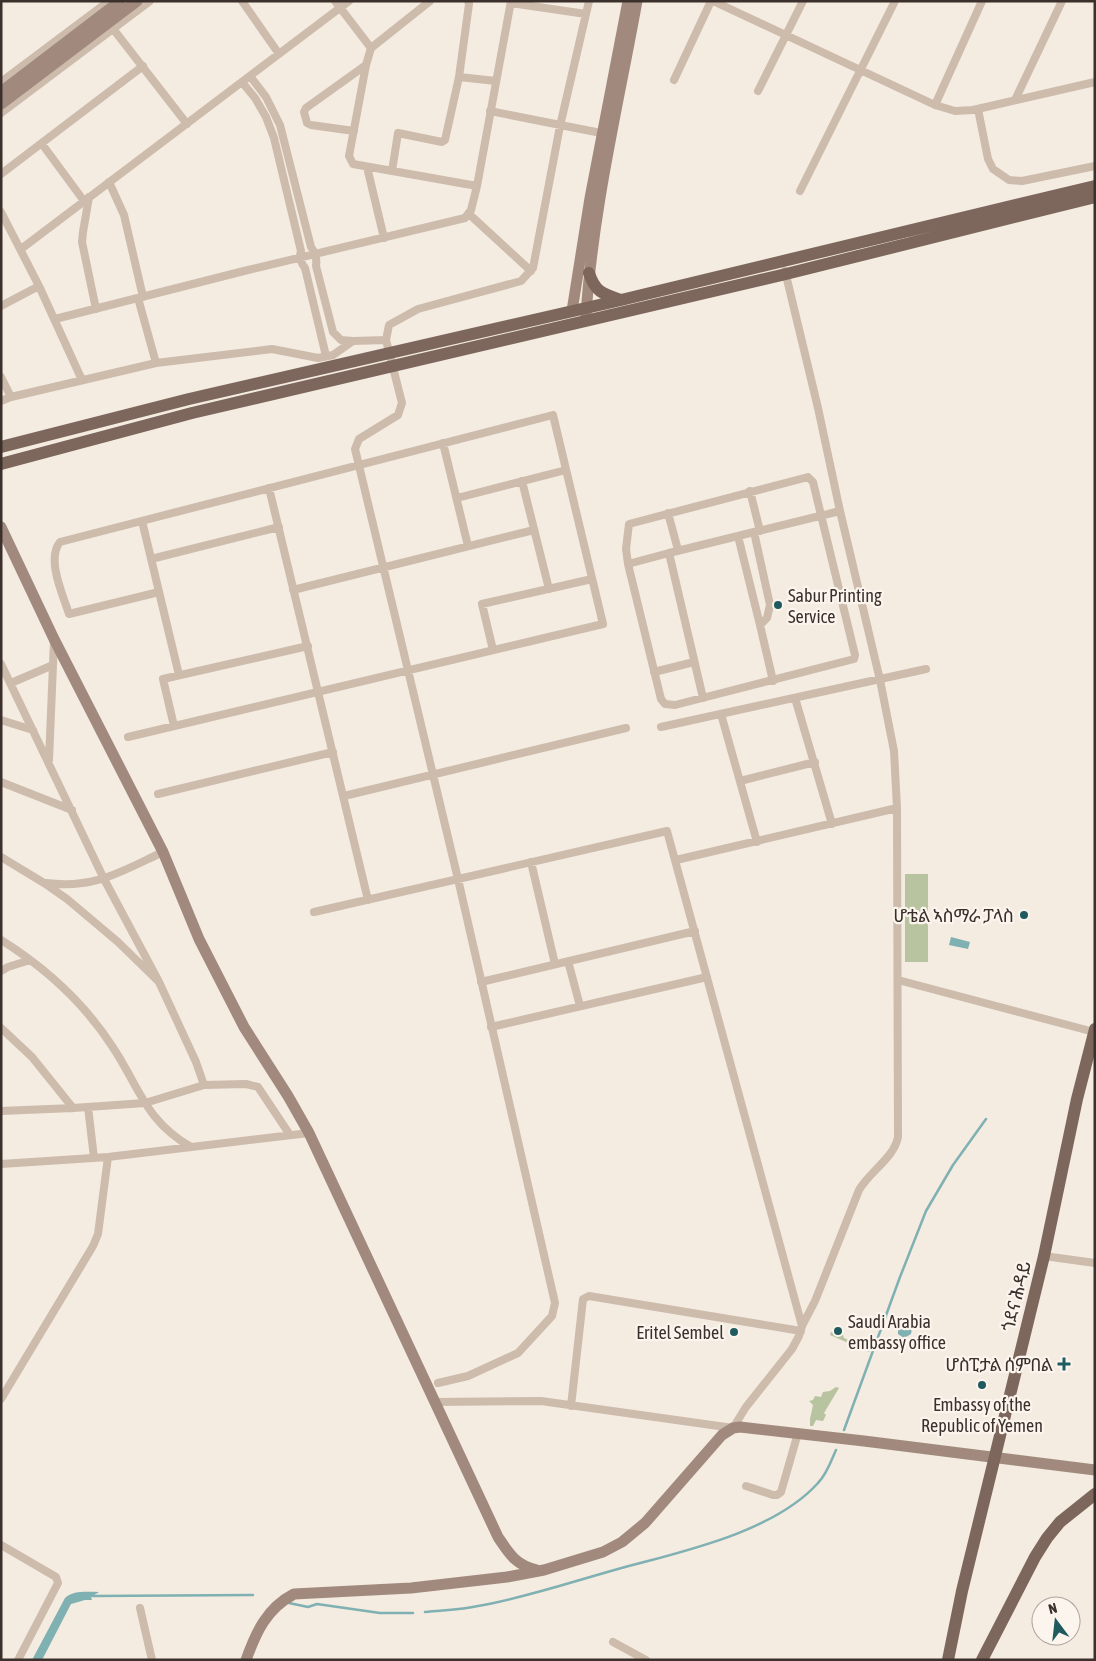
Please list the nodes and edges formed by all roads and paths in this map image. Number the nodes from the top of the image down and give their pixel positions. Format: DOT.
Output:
graph roads {
  1 [pos="109,1"];
  2 [pos="120,1"];
  3 [pos="137,1"];
  4 [pos="150,1"];
  5 [pos="242,1"];
  6 [pos="335,1"];
  7 [pos="349,1"];
  8 [pos="430,1"];
  9 [pos="468,1"];
  10 [pos="589,1"];
  11 [pos="628,1"];
  12 [pos="637,1"];
  13 [pos="712,1"];
  14 [pos="803,1"];
  15 [pos="895,1"];
  16 [pos="982,1"];
  17 [pos="1062,1"];
  18 [pos="511,2"];
  19 [pos="340,8"];
  20 [pos="586,14"];
  21 [pos="114,30"];
  22 [pos="786,36"];
  23 [pos="371,48"];
  24 [pos="279,54"];
  25 [pos="366,64"];
  26 [pos="143,66"];
  27 [pos="860,70"];
  28 [pos="250,76"];
  29 [pos="459,77"];
  30 [pos="674,80"];
  31 [pos="496,81"];
  32 [pos="1,82"];
  33 [pos="242,82"];
  34 [pos="1095,82"];
  35 [pos="1,92"];
  36 [pos="758,92"];
  37 [pos="1014,100"];
  38 [pos="1,104"];
  39 [pos="935,105"];
  40 [pos="978,109"];
  41 [pos="490,111"];
  42 [pos="1,113"];
  43 [pos="187,124"];
  44 [pos="560,126"];
  45 [pos="354,131"];
  46 [pos="606,134"];
  47 [pos="42,144"];
  48 [pos="367,166"];
  49 [pos="1095,166"];
  50 [pos="392,171"];
  51 [pos="1,174"];
  52 [pos="109,182"];
  53 [pos="477,186"];
  54 [pos="1095,186"];
  55 [pos="800,192"];
  56 [pos="1095,197"];
  57 [pos="87,199"];
  58 [pos="1,212"];
  59 [pos="469,214"];
  60 [pos="384,238"];
  61 [pos="21,249"];
  62 [pos="316,254"];
  63 [pos="300,258"];
  64 [pos="784,268"];
  65 [pos="531,271"];
  66 [pos="589,273"];
  67 [pos="40,286"];
  68 [pos="140,297"];
  69 [pos="621,300"];
  70 [pos="1,306"];
  71 [pos="586,308"];
  72 [pos="96,309"];
  73 [pos="572,312"];
  74 [pos="55,319"];
  75 [pos="585,321"];
  76 [pos="386,340"];
  77 [pos="353,342"];
  78 [pos="390,354"];
  79 [pos="326,356"];
  80 [pos="156,363"];
  81 [pos="393,367"];
  82 [pos="1,377"];
  83 [pos="82,380"];
  84 [pos="11,397"];
  85 [pos="1,401"];
  86 [pos="444,443"];
  87 [pos="1,447"];
  88 [pos="1,464"];
  89 [pos="359,464"];
  90 [pos="566,470"];
  91 [pos="522,481"];
  92 [pos="270,488"];
  93 [pos="750,492"];
  94 [pos="457,498"];
  95 [pos="840,511"];
  96 [pos="668,513"];
  97 [pos="822,516"];
  98 [pos="142,521"];
  99 [pos="1,526"];
  100 [pos="279,527"];
  101 [pos="534,530"];
  102 [pos="757,531"];
  103 [pos="738,536"];
  104 [pos="468,546"];
  105 [pos="678,550"];
  106 [pos="669,553"];
  107 [pos="151,559"];
  108 [pos="628,564"];
  109 [pos="383,568"];
  110 [pos="592,579"];
  111 [pos="549,589"];
  112 [pos="294,590"];
  113 [pos="159,592"];
  114 [pos="760,625"];
  115 [pos="54,640"];
  116 [pos="308,646"];
  117 [pos="493,650"];
  118 [pos="694,662"];
  119 [pos="1,664"];
  120 [pos="53,665"];
  121 [pos="926,669"];
  122 [pos="407,671"];
  123 [pos="654,672"];
  124 [pos="179,675"];
  125 [pos="880,680"];
  126 [pos="773,681"];
  127 [pos="11,683"];
  128 [pos="319,692"];
  129 [pos="703,698"];
  130 [pos="796,698"];
  131 [pos="721,714"];
  132 [pos="1,720"];
  133 [pos="174,726"];
  134 [pos="660,727"];
  135 [pos="626,728"];
  136 [pos="33,730"];
  137 [pos="128,737"];
  138 [pos="333,752"];
  139 [pos="49,762"];
  140 [pos="815,762"];
  141 [pos="432,774"];
  142 [pos="740,781"];
  143 [pos="1,782"];
  144 [pos="158,794"];
  145 [pos="344,796"];
  146 [pos="897,808"];
  147 [pos="72,810"];
  148 [pos="832,824"];
  149 [pos="758,842"];
  150 [pos="163,852"];
  151 [pos="1,858"];
  152 [pos="676,860"];
  153 [pos="531,862"];
  154 [pos="104,879"];
  155 [pos="458,879"];
  156 [pos="44,883"];
  157 [pos="368,900"];
  158 [pos="314,912"];
  159 [pos="695,931"];
  160 [pos="1,940"];
  161 [pos="30,960"];
  162 [pos="568,961"];
  163 [pos="555,964"];
  164 [pos="1,971"];
  165 [pos="707,977"];
  166 [pos="898,980"];
  167 [pos="159,982"];
  168 [pos="481,982"];
  169 [pos="580,1006"];
  170 [pos="491,1027"];
  171 [pos="1,1028"];
  172 [pos="1094,1030"];
  173 [pos="204,1085"];
  174 [pos="145,1103"];
  175 [pos="88,1107"];
  176 [pos="73,1108"];
  177 [pos="1,1111"];
  178 [pos="309,1133"];
  179 [pos="290,1135"];
  180 [pos="191,1147"];
  181 [pos="108,1157"];
  182 [pos="94,1158"];
  183 [pos="1,1164"];
  184 [pos="1044,1256"];
  185 [pos="1095,1263"];
  186 [pos="801,1328"];
  187 [pos="438,1383"];
  188 [pos="1,1398"];
  189 [pos="435,1402"];
  190 [pos="571,1406"];
  191 [pos="733,1428"];
  192 [pos="798,1433"];
  193 [pos="994,1458"];
  194 [pos="1095,1470"];
  195 [pos="746,1486"];
  196 [pos="1095,1494"];
  197 [pos="1,1545"];
  198 [pos="538,1570"];
  199 [pos="140,1608"];
  200 [pos="614,1642"];
  201 [pos="18,1660"];
  202 [pos="152,1660"];
  203 [pos="246,1660"];
  204 [pos="646,1660"];
  205 [pos="948,1660"];
  206 [pos="982,1660"];
  1 -- 32 [label="street"];
  2 -- 35 [label="street"];
  3 -- 38 [label="street"];
  4 -- 21 [label="street"];
  5 -- 24 [label="street"];
  6 -- 19 [label="street"];
  7 -- 19 [label="street"];
  8 -- 23 [label="street"];
  9 -- 29 [label="street"];
  10 -- 20 [label="street"];
  11 -- 46 [label="street"];
  12 -- 46 [label="street"];
  13 -- 22 [label="street"];
  13 -- 30 [label="street"];
  14 -- 22 [label="street"];
  15 -- 27 [label="street"];
  16 -- 39 [label="street"];
  17 -- 37 [label="street"];
  18 -- 20 [label="street"];
  18 -- 31 [label="street"];
  19 -- 23 [label="street"];
  19 -- 24 [label="street"];
  20 -- 44 [label="street"];
  21 -- 26 [label="street"];
  21 -- 42 [label="street"];
  22 -- 27 [label="street"];
  22 -- 36 [label="street"];
  23 -- 25 [label="street"];
  24 -- 28 [label="street"];
  25 -- 45 [label="street"];
  25 -- 45 [label="street"];
  26 -- 43 [label="street"];
  26 -- 47 [label="street"];
  27 -- 39 [label="street"];
  27 -- 55 [label="street"];
  28 -- 33 [label="street"];
  28 -- 62 [label="street"];
  29 -- 31 [label="street"];
  29 -- 50 [label="street"];
  31 -- 41 [label="street"];
  33 -- 43 [label="street"];
  33 -- 63 [label="street"];
  34 -- 37 [label="street"];
  37 -- 40 [label="street"];
  39 -- 40 [label="street"];
  40 -- 49 [label="street"];
  41 -- 44 [label="street"];
  41 -- 53 [label="street"];
  43 -- 52 [label="street"];
  44 -- 46 [label="street"];
  44 -- 65 [label="street"];
  45 -- 48 [label="street"];
  46 -- 66 [label="street"];
  46 -- 73 [label="street"];
  47 -- 51 [label="street"];
  47 -- 57 [label="street"];
  48 -- 50 [label="street"];
  48 -- 60 [label="street"];
  50 -- 53 [label="street"];
  52 -- 57 [label="street"];
  52 -- 68 [label="street"];
  53 -- 59 [label="street"];
  54 -- 64 [label="main road"];
  56 -- 64 [label="main road"];
  57 -- 61 [label="street"];
  57 -- 72 [label="street"];
  58 -- 61 [label="street"];
  59 -- 60 [label="street"];
  59 -- 65 [label="street"];
  60 -- 62 [label="street"];
  61 -- 67 [label="street"];
  62 -- 63 [label="street"];
  62 -- 77 [label="street"];
  63 -- 68 [label="street"];
  63 -- 79 [label="street"];
  64 -- 69 [label="main road"];
  64 -- 75 [label="main road"];
  64 -- 95 [label="street"];
  65 -- 76 [label="street"];
  66 -- 69 [label="main road"];
  66 -- 71 [label="street"];
  67 -- 70 [label="street"];
  67 -- 74 [label="street"];
  68 -- 72 [label="street"];
  68 -- 80 [label="street"];
  69 -- 71 [label="main road"];
  71 -- 73 [label="main road"];
  71 -- 75 [label="street"];
  72 -- 74 [label="street"];
  73 -- 78 [label="main road"];
  74 -- 83 [label="street"];
  75 -- 81 [label="main road"];
  76 -- 77 [label="street"];
  76 -- 78 [label="street"];
  77 -- 79 [label="street"];
  78 -- 81 [label="street"];
  78 -- 87 [label="main road"];
  79 -- 80 [label="street"];
  80 -- 83 [label="street"];
  81 -- 88 [label="main road"];
  81 -- 89 [label="street"];
  82 -- 84 [label="street"];
  83 -- 84 [label="street"];
  84 -- 85 [label="street"];
  86 -- 89 [label="street"];
  86 -- 90 [label="street"];
  86 -- 94 [label="street"];
  89 -- 92 [label="street"];
  89 -- 109 [label="street"];
  90 -- 91 [label="street"];
  90 -- 110 [label="street"];
  91 -- 94 [label="street"];
  91 -- 101 [label="street"];
  92 -- 98 [label="street"];
  92 -- 100 [label="street"];
  93 -- 96 [label="street"];
  93 -- 97 [label="street"];
  93 -- 102 [label="street"];
  94 -- 104 [label="street"];
  95 -- 97 [label="street"];
  95 -- 125 [label="street"];
  96 -- 105 [label="street"];
  96 -- 108 [label="street"];
  97 -- 102 [label="street"];
  97 -- 126 [label="street"];
  98 -- 107 [label="street"];
  98 -- 113 [label="street"];
  99 -- 115 [label="street"];
  100 -- 107 [label="street"];
  100 -- 112 [label="street"];
  101 -- 104 [label="street"];
  101 -- 111 [label="street"];
  102 -- 103 [label="street"];
  102 -- 114 [label="street"];
  103 -- 105 [label="street"];
  103 -- 114 [label="street"];
  104 -- 109 [label="street"];
  105 -- 106 [label="street"];
  106 -- 108 [label="street"];
  106 -- 118 [label="street"];
  107 -- 113 [label="street"];
  108 -- 123 [label="street"];
  109 -- 112 [label="street"];
  109 -- 122 [label="street"];
  110 -- 111 [label="street"];
  110 -- 117 [label="street"];
  111 -- 117 [label="street"];
  112 -- 116 [label="street"];
  113 -- 124 [label="street"];
  114 -- 126 [label="street"];
  115 -- 120 [label="street"];
  115 -- 150 [label="street"];
  116 -- 124 [label="street"];
  116 -- 128 [label="street"];
  117 -- 122 [label="street"];
  118 -- 123 [label="street"];
  118 -- 129 [label="street"];
  119 -- 127 [label="street"];
  120 -- 127 [label="street"];
  120 -- 139 [label="street"];
  121 -- 125 [label="street"];
  122 -- 128 [label="street"];
  122 -- 141 [label="street"];
  123 -- 129 [label="street"];
  124 -- 133 [label="street"];
  125 -- 130 [label="street"];
  125 -- 146 [label="street"];
  126 -- 129 [label="street"];
  127 -- 136 [label="street"];
  128 -- 133 [label="street"];
  128 -- 138 [label="street"];
  130 -- 131 [label="street"];
  130 -- 140 [label="street"];
  131 -- 134 [label="street"];
  131 -- 142 [label="street"];
  132 -- 136 [label="street"];
  133 -- 137 [label="street"];
  135 -- 141 [label="street"];
  136 -- 139 [label="street"];
  138 -- 144 [label="street"];
  138 -- 145 [label="street"];
  139 -- 147 [label="street"];
  140 -- 142 [label="street"];
  140 -- 148 [label="street"];
  141 -- 145 [label="street"];
  141 -- 155 [label="street"];
  142 -- 149 [label="street"];
  143 -- 147 [label="street"];
  145 -- 157 [label="street"];
  146 -- 148 [label="street"];
  146 -- 166 [label="street"];
  147 -- 154 [label="street"];
  148 -- 149 [label="street"];
  149 -- 152 [label="street"];
  150 -- 154 [label="street"];
  150 -- 178 [label="street"];
  151 -- 156 [label="street"];
  152 -- 153 [label="street"];
  152 -- 159 [label="street"];
  153 -- 155 [label="street"];
  153 -- 163 [label="street"];
  154 -- 156 [label="street"];
  154 -- 167 [label="street"];
  155 -- 157 [label="street"];
  155 -- 168 [label="street"];
  156 -- 167 [label="street"];
  157 -- 158 [label="street"];
  159 -- 162 [label="street"];
  159 -- 165 [label="street"];
  160 -- 161 [label="street"];
  161 -- 164 [label="street"];
  161 -- 174 [label="street"];
  162 -- 163 [label="street"];
  162 -- 169 [label="street"];
  163 -- 168 [label="street"];
  165 -- 169 [label="street"];
  165 -- 186 [label="street"];
  166 -- 172 [label="street"];
  166 -- 186 [label="street"];
  167 -- 173 [label="street"];
  168 -- 170 [label="street"];
  169 -- 170 [label="street"];
  170 -- 187 [label="street"];
  171 -- 176 [label="street"];
  172 -- 184 [label="main road, ጎደና ሕዳይ"];
  173 -- 174 [label="street"];
  173 -- 179 [label="street"];
  174 -- 175 [label="street"];
  174 -- 180 [label="street"];
  175 -- 176 [label="street"];
  175 -- 182 [label="street"];
  176 -- 177 [label="street"];
  178 -- 179 [label="street"];
  178 -- 189 [label="street"];
  179 -- 180 [label="street"];
  180 -- 181 [label="street"];
  181 -- 182 [label="street"];
  181 -- 188 [label="street"];
  182 -- 183 [label="street"];
  184 -- 185 [label="street"];
  184 -- 193 [label="main road, ጎደና ሕዳይ"];
  186 -- 190 [label="street"];
  186 -- 191 [label="street"];
  189 -- 190 [label="street"];
  189 -- 198 [label="street"];
  190 -- 191 [label="street"];
  191 -- 192 [label="street"];
  191 -- 198 [label="street"];
  192 -- 193 [label="street"];
  192 -- 195 [label="street"];
  193 -- 194 [label="street"];
  193 -- 205 [label="main road, ጎደና ሕዳይ"];
  196 -- 206 [label="main road"];
  197 -- 201 [label="street"];
  198 -- 203 [label="street"];
  199 -- 202 [label="street"];
  200 -- 204 [label="street"];
}
